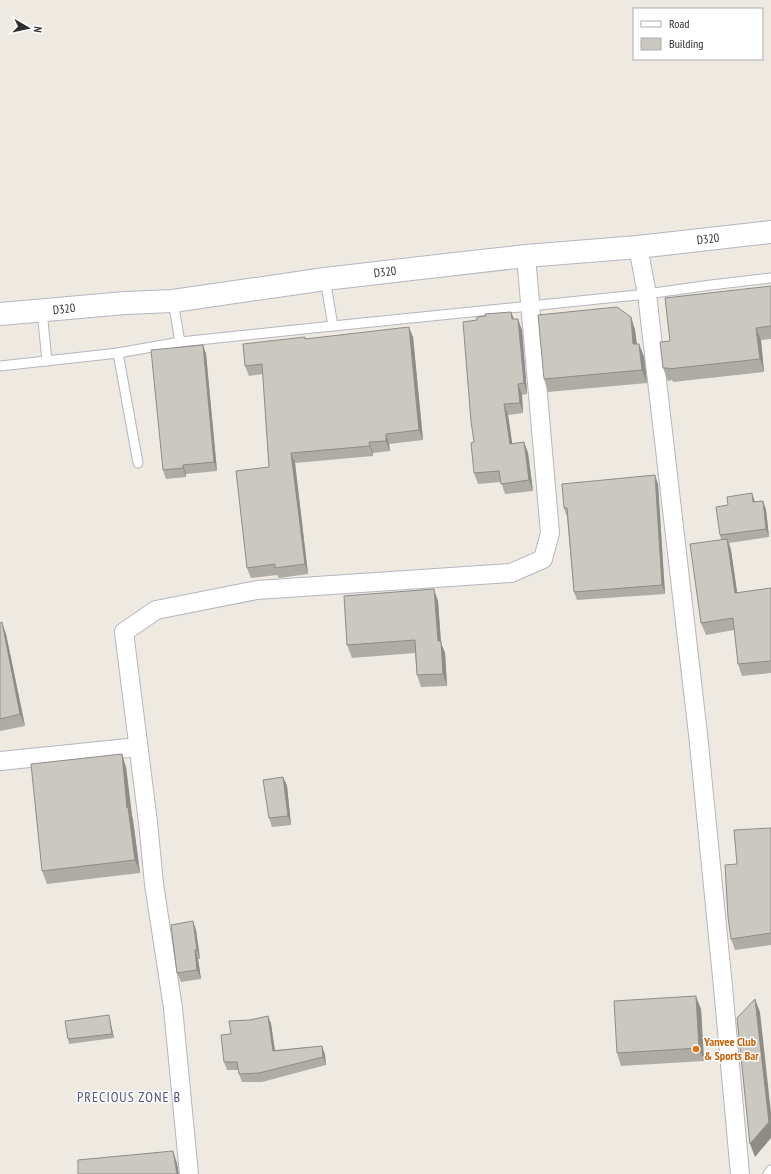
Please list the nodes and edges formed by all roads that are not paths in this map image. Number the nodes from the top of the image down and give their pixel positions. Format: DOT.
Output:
graph roads {
  1 [pos="771,232"];
  2 [pos="638,247"];
  3 [pos="526,256"];
  4 [pos="771,278"];
  5 [pos="325,279"];
  6 [pos="647,294"];
  7 [pos="173,301"];
  8 [pos="529,306"];
  9 [pos="42,311"];
  10 [pos="0,314"];
  11 [pos="333,326"];
  12 [pos="180,342"];
  13 [pos="118,353"];
  14 [pos="47,361"];
  15 [pos="0,366"];
  16 [pos="138,463"];
  17 [pos="138,747"];
  18 [pos="0,761"];
  19 [pos="771,1170"];
  20 [pos="189,1174"];
  21 [pos="740,1174"];
  22 [pos="768,1174"];
  1 -- 2 [label="street, D320 / D320"];
  2 -- 3 [label="street, D320 / D320"];
  2 -- 6 [label="street"];
  3 -- 5 [label="street, D320 / D320"];
  3 -- 8 [label="street"];
  4 -- 6 [label="lane"];
  5 -- 7 [label="street, D320 / D320"];
  5 -- 11 [label="lane"];
  6 -- 8 [label="lane"];
  6 -- 21 [label="street"];
  7 -- 9 [label="street, D320 / D320"];
  7 -- 12 [label="lane"];
  8 -- 11 [label="lane"];
  8 -- 17 [label="street"];
  9 -- 10 [label="street, D320 / D320"];
  9 -- 14 [label="lane"];
  11 -- 12 [label="lane"];
  12 -- 13 [label="lane"];
  13 -- 14 [label="lane"];
  13 -- 16 [label="lane"];
  14 -- 15 [label="lane"];
  17 -- 18 [label="street"];
  17 -- 20 [label="street"];
  19 -- 22 [label="lane"];
}
